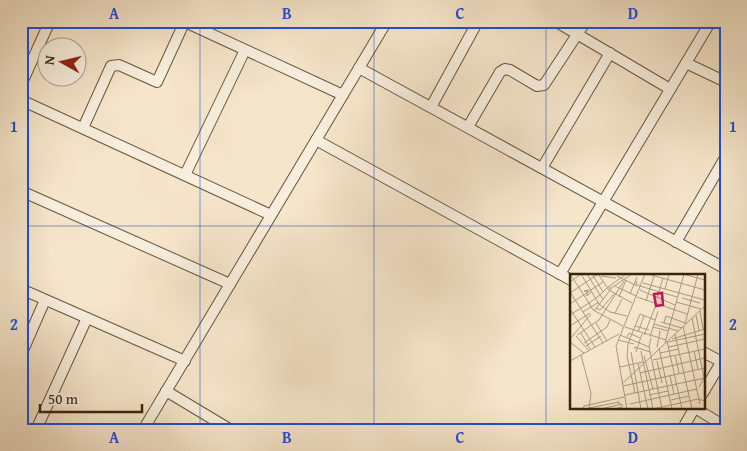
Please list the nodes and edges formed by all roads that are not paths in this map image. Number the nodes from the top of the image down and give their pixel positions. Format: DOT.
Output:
graph roads {
  1 [pos="50,21"];
  2 [pos="374,21"];
  3 [pos="478,21"];
  4 [pos="555,21"];
  5 [pos="586,21"];
  6 [pos="711,21"];
  7 [pos="185,22"];
  8 [pos="386,24"];
  9 [pos="577,35"];
  10 [pos="245,50"];
  11 [pos="610,53"];
  12 [pos="686,63"];
  13 [pos="359,68"];
  14 [pos="726,82"];
  15 [pos="21,84"];
  16 [pos="670,89"];
  17 [pos="343,95"];
  18 [pos="21,100"];
  19 [pos="431,107"];
  20 [pos="468,127"];
  21 [pos="83,128"];
  22 [pos="316,140"];
  23 [pos="726,156"];
  24 [pos="542,168"];
  25 [pos="185,175"];
  26 [pos="21,191"];
  27 [pos="603,202"];
  28 [pos="272,215"];
  29 [pos="676,242"];
  30 [pos="726,269"];
  31 [pos="560,274"];
  32 [pos="570,279"];
  33 [pos="230,284"];
  34 [pos="21,289"];
  35 [pos="45,300"];
  36 [pos="87,318"];
  37 [pos="704,352"];
  38 [pos="21,355"];
  39 [pos="724,358"];
  40 [pos="185,361"];
  41 [pos="166,391"];
  42 [pos="704,392"];
  43 [pos="695,408"];
  44 [pos="726,427"];
  45 [pos="36,430"];
  46 [pos="143,430"];
  47 [pos="230,430"];
  48 [pos="682,430"];
  1 -- 15 [label="street"];
  2 -- 8 [label="street"];
  3 -- 19 [label="street"];
  4 -- 9 [label="street"];
  5 -- 9 [label="street"];
  6 -- 12 [label="street"];
  7 -- 10 [label="street"];
  7 -- 21 [label="street"];
  8 -- 13 [label="street"];
  9 -- 11 [label="street"];
  9 -- 20 [label="street"];
  10 -- 17 [label="street"];
  10 -- 25 [label="street"];
  11 -- 16 [label="street"];
  11 -- 24 [label="street"];
  12 -- 14 [label="street"];
  12 -- 16 [label="street"];
  13 -- 17 [label="street"];
  13 -- 19 [label="street"];
  16 -- 27 [label="street"];
  17 -- 22 [label="street"];
  18 -- 21 [label="street"];
  19 -- 20 [label="street"];
  20 -- 24 [label="street"];
  21 -- 25 [label="street"];
  22 -- 28 [label="street"];
  22 -- 31 [label="street"];
  23 -- 29 [label="street"];
  24 -- 27 [label="street"];
  25 -- 28 [label="street"];
  26 -- 33 [label="street"];
  27 -- 29 [label="street"];
  27 -- 31 [label="street"];
  28 -- 33 [label="street"];
  29 -- 30 [label="street"];
  31 -- 32 [label="street"];
  33 -- 40 [label="street"];
  34 -- 35 [label="street"];
  35 -- 36 [label="street"];
  35 -- 38 [label="street"];
  36 -- 40 [label="street"];
  36 -- 45 [label="street"];
  37 -- 39 [label="street"];
  39 -- 42 [label="street"];
  40 -- 41 [label="street"];
  41 -- 46 [label="street"];
  41 -- 47 [label="street"];
  43 -- 44 [label="street"];
  43 -- 48 [label="street"];
}
